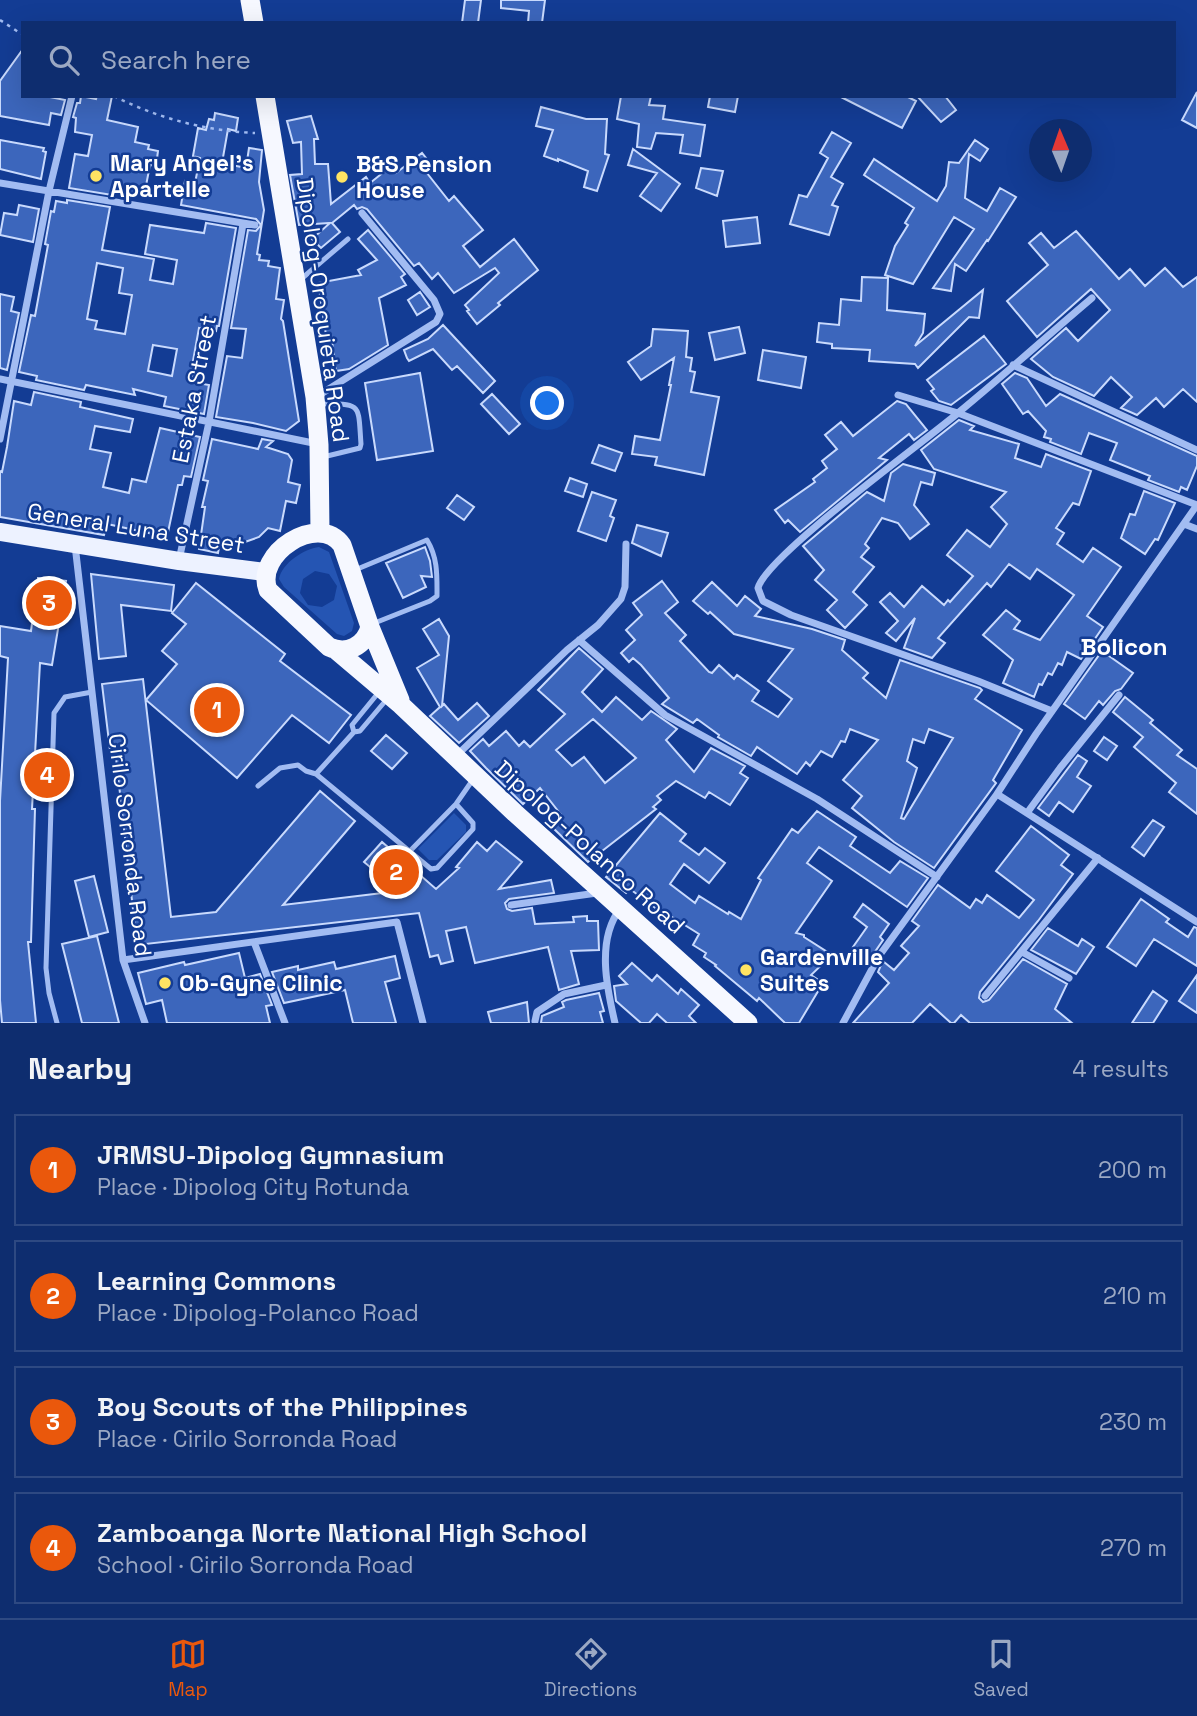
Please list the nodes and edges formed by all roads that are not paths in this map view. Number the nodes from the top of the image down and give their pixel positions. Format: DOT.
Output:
graph roads {
  1 [pos="250,0"];
  2 [pos="254,21"];
  3 [pos="72,98"];
  4 [pos="265,98"];
  5 [pos="0,183"];
  6 [pos="49,191"];
  7 [pos="362,212"];
  8 [pos="243,224"];
  9 [pos="255,225"];
  10 [pos="348,239"];
  11 [pos="295,285"];
  12 [pos="1092,298"];
  13 [pos="1013,366"];
  14 [pos="0,379"];
  15 [pos="12,382"];
  16 [pos="898,394"];
  17 [pos="316,400"];
  18 [pos="958,413"];
  19 [pos="209,422"];
  20 [pos="0,439"];
  21 [pos="1197,450"];
  22 [pos="320,451"];
  23 [pos="1184,524"];
  24 [pos="1197,529"];
  25 [pos="0,532"];
  26 [pos="320,532"];
  27 [pos="626,544"];
  28 [pos="75,545"];
  29 [pos="179,561"];
  30 [pos="352,571"];
  31 [pos="265,572"];
  32 [pos="370,626"];
  33 [pos="579,640"];
  34 [pos="336,650"];
  35 [pos="92,692"];
  36 [pos="1119,695"];
  37 [pos="391,696"];
  38 [pos="1052,711"];
  39 [pos="354,732"];
  40 [pos="455,757"];
  41 [pos="316,774"];
  42 [pos="475,776"];
  43 [pos="258,786"];
  44 [pos="997,794"];
  45 [pos="456,804"];
  46 [pos="1027,813"];
  47 [pos="410,852"];
  48 [pos="1098,858"];
  49 [pos="937,877"];
  50 [pos="601,892"];
  51 [pos="511,905"];
  52 [pos="620,909"];
  53 [pos="1197,922"];
  54 [pos="254,942"];
  55 [pos="1022,952"];
  56 [pos="123,960"];
  57 [pos="1069,978"];
  58 [pos="606,985"];
  59 [pos="985,996"];
  60 [pos="535,1021"];
  61 [pos="57,1023"];
  62 [pos="145,1023"];
  63 [pos="285,1023"];
  64 [pos="423,1023"];
  65 [pos="615,1023"];
  66 [pos="748,1023"];
  67 [pos="843,1023"];
  1 -- 2 [label="highway"];
  3 -- 6 [label="street"];
  4 -- 11 [label="highway, Dipolog-Oroquieta Road"];
  5 -- 6 [label="street"];
  6 -- 8 [label="street"];
  6 -- 15 [label="street"];
  7 -- 17 [label="street"];
  8 -- 9 [label="street"];
  8 -- 19 [label="street, Estaka Street"];
  10 -- 11 [label="lane"];
  11 -- 17 [label="highway, Dipolog-Oroquieta Road"];
  12 -- 13 [label="street"];
  13 -- 18 [label="street"];
  13 -- 21 [label="street"];
  14 -- 15 [label="street"];
  15 -- 19 [label="street"];
  15 -- 20 [label="street"];
  16 -- 18 [label="street"];
  17 -- 22 [label="highway, Dipolog-Oroquieta Road"];
  17 -- 22 [label="lane"];
  18 -- 23 [label="street"];
  18 -- 38 [label="street"];
  19 -- 22 [label="street"];
  19 -- 29 [label="street, Estaka Street"];
  22 -- 26 [label="highway, Dipolog-Oroquieta Road"];
  23 -- 24 [label="street"];
  23 -- 38 [label="street"];
  25 -- 28 [label="main road, General Luna Street"];
  26 -- 30 [label="highway"];
  26 -- 31 [label="highway"];
  27 -- 33 [label="street"];
  28 -- 29 [label="main road, General Luna Street"];
  28 -- 35 [label="street, Cirilo Sorronda Road"];
  29 -- 31 [label="main road, General Luna Street"];
  30 -- 32 [label="highway"];
  30 -- 32 [label="lane"];
  31 -- 34 [label="highway, Dipolog-Polanco Road"];
  32 -- 34 [label="highway"];
  32 -- 37 [label="highway"];
  33 -- 40 [label="street"];
  33 -- 49 [label="street"];
  34 -- 37 [label="highway, Dipolog-Polanco Road"];
  35 -- 56 [label="street, Cirilo Sorronda Road"];
  35 -- 61 [label="lane"];
  36 -- 46 [label="street"];
  37 -- 39 [label="lane"];
  37 -- 39 [label="lane"];
  37 -- 40 [label="highway, Dipolog-Polanco Road"];
  38 -- 44 [label="street"];
  39 -- 41 [label="lane"];
  40 -- 42 [label="highway, Dipolog-Polanco Road"];
  41 -- 43 [label="lane"];
  41 -- 47 [label="lane"];
  42 -- 45 [label="lane"];
  42 -- 50 [label="highway, Dipolog-Polanco Road"];
  44 -- 46 [label="street"];
  44 -- 49 [label="street"];
  45 -- 47 [label="lane"];
  45 -- 47 [label="lane"];
  46 -- 48 [label="street"];
  48 -- 53 [label="street"];
  48 -- 55 [label="street"];
  49 -- 67 [label="street"];
  50 -- 51 [label="street"];
  50 -- 52 [label="highway, Dipolog-Polanco Road"];
  52 -- 58 [label="street"];
  52 -- 66 [label="highway, Dipolog-Polanco Road"];
  54 -- 56 [label="street"];
  54 -- 63 [label="street"];
  54 -- 64 [label="street"];
  55 -- 57 [label="street"];
  55 -- 59 [label="street"];
  56 -- 62 [label="street, Cirilo Sorronda Road"];
  58 -- 60 [label="street"];
  58 -- 65 [label="street"];
}
